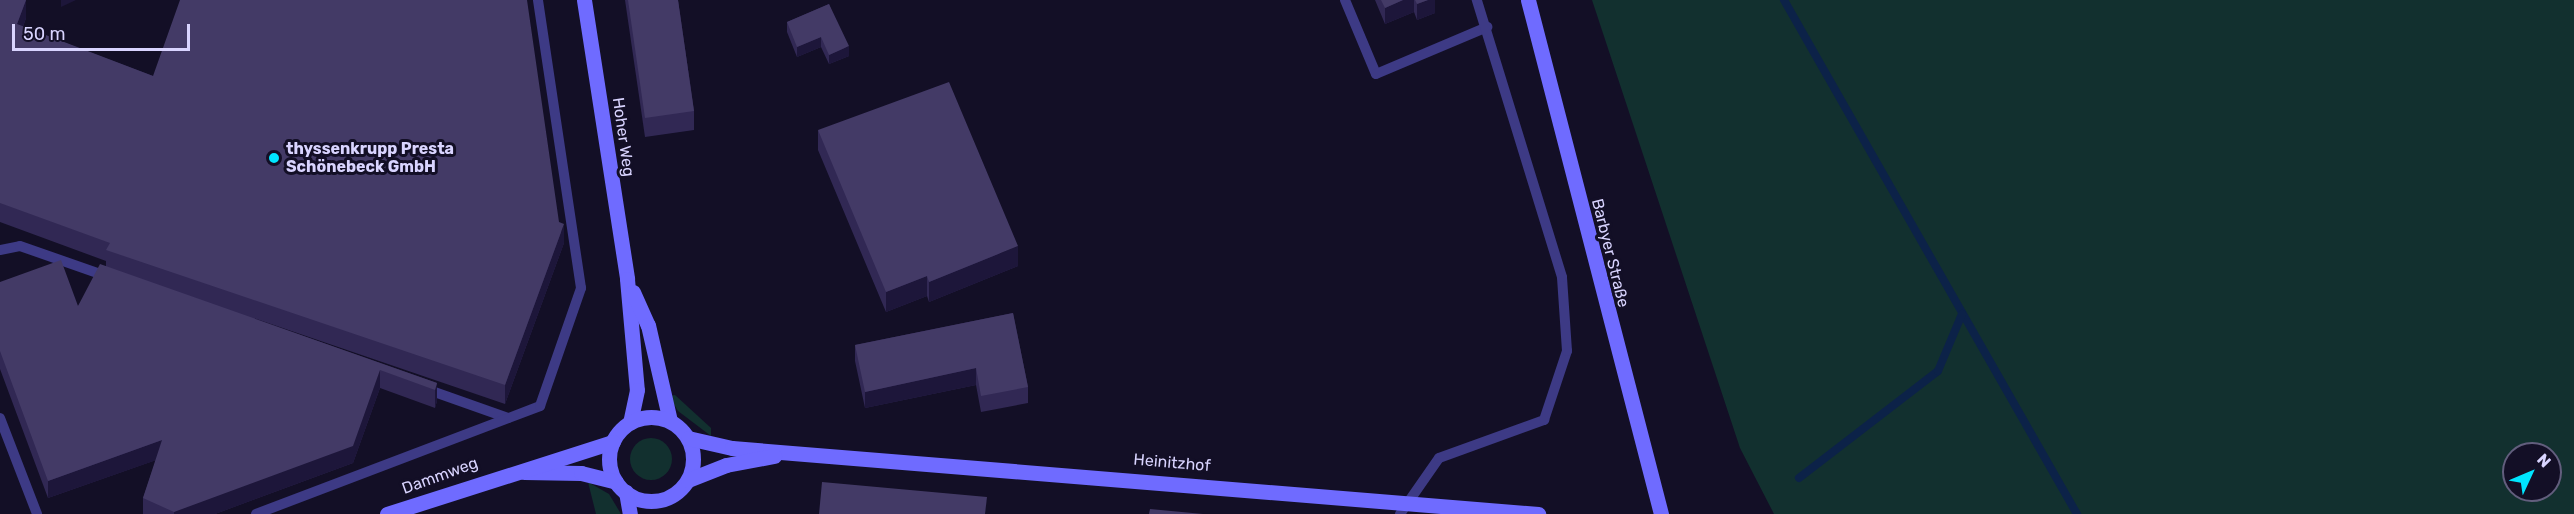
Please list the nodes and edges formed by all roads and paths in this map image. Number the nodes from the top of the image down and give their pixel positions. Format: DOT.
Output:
graph roads {
  1 [pos="538,0"];
  2 [pos="584,0"];
  3 [pos="1344,0"];
  4 [pos="1477,0"];
  5 [pos="1528,0"];
  6 [pos="1488,27"];
  7 [pos="0,250"];
  8 [pos="627,279"];
  9 [pos="120,281"];
  10 [pos="408,383"];
  11 [pos="0,418"];
  12 [pos="508,418"];
  13 [pos="670,421"];
  14 [pos="630,422"];
  15 [pos="688,438"];
  16 [pos="613,442"];
  17 [pos="804,450"];
  18 [pos="506,472"];
  19 [pos="688,480"];
  20 [pos="621,487"];
  21 [pos="667,498"];
  22 [pos="1403,508"];
  23 [pos="37,514"];
  24 [pos="256,514"];
  25 [pos="387,514"];
  26 [pos="630,514"];
  27 [pos="660,514"];
  28 [pos="1538,514"];
  29 [pos="1661,514"];
  1 -- 12 [label="lane"];
  2 -- 8 [label="street, Hoher Weg"];
  3 -- 6 [label="lane"];
  4 -- 6 [label="lane"];
  5 -- 29 [label="street, Barbyer Straße"];
  6 -- 22 [label="lane"];
  7 -- 9 [label="lane"];
  8 -- 13 [label="street, Hoher Weg"];
  8 -- 14 [label="street, Hoher Weg"];
  10 -- 12 [label="lane"];
  11 -- 23 [label="lane"];
  12 -- 24 [label="lane"];
  13 -- 14 [label="street"];
  13 -- 15 [label="street"];
  14 -- 16 [label="street"];
  15 -- 17 [label="street, Heinitzhof"];
  15 -- 19 [label="street"];
  16 -- 18 [label="street, Dammweg"];
  16 -- 20 [label="street"];
  17 -- 19 [label="street, Heinitzhof"];
  17 -- 22 [label="street, Heinitzhof"];
  18 -- 20 [label="street, Dammweg"];
  18 -- 25 [label="street, Dammweg"];
  19 -- 21 [label="street"];
  20 -- 21 [label="street"];
  20 -- 26 [label="street"];
  21 -- 27 [label="street"];
  22 -- 28 [label="street, Heinitzhof"];
}
